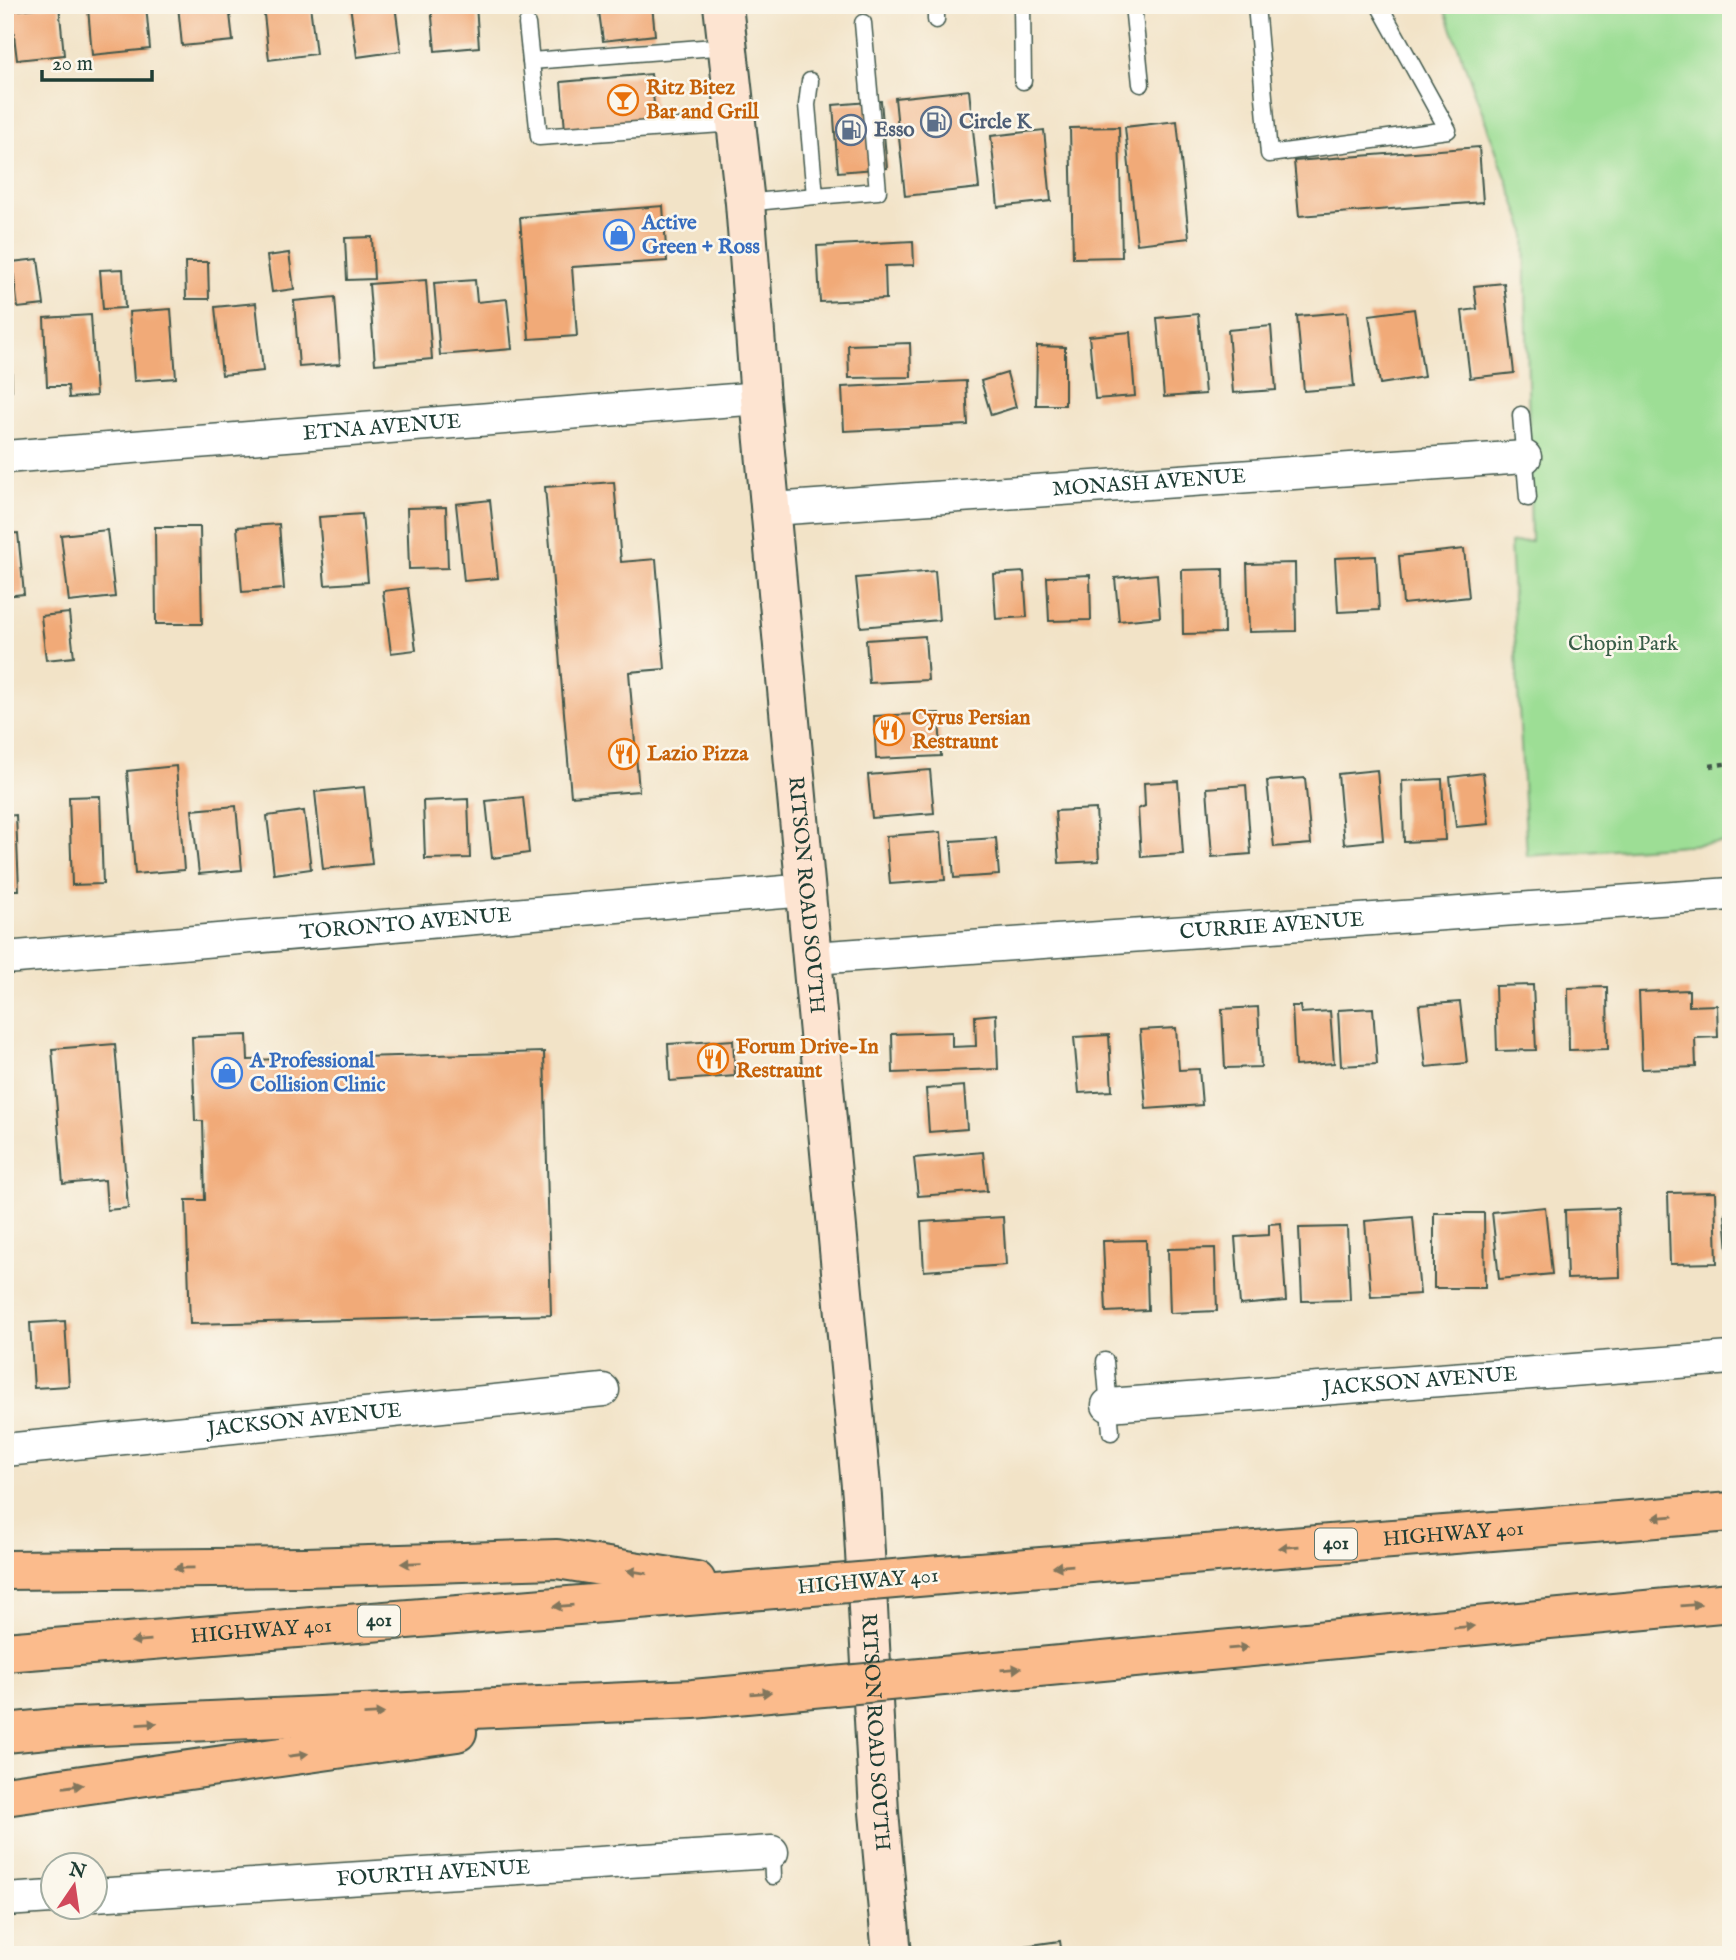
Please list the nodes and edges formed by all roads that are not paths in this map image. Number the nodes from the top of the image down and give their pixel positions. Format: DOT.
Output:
graph roads {
  1 [pos="723,5"];
  2 [pos="1021,5"];
  3 [pos="1133,5"];
  4 [pos="1256,5"];
  5 [pos="1379,5"];
  6 [pos="863,23"];
  7 [pos="527,24"];
  8 [pos="728,46"];
  9 [pos="531,61"];
  10 [pos="810,81"];
  11 [pos="1023,81"];
  12 [pos="1141,84"];
  13 [pos="736,123"];
  14 [pos="815,196"];
  15 [pos="744,203"];
  16 [pos="760,398"];
  17 [pos="1521,415"];
  18 [pos="5,457"];
  19 [pos="1525,457"];
  20 [pos="1528,498"];
  21 [pos="772,509"];
  22 [pos="807,890"];
  23 [pos="1731,894"];
  24 [pos="5,958"];
  25 [pos="813,958"];
  26 [pos="1731,1358"];
  27 [pos="1105,1361"];
  28 [pos="603,1390"];
  29 [pos="1110,1418"];
  30 [pos="5,1450"];
  31 [pos="1731,1512"];
  32 [pos="5,1570"];
  33 [pos="753,1591"];
  34 [pos="1731,1602"];
  35 [pos="5,1652"];
  36 [pos="693,1699"];
  37 [pos="5,1733"];
  38 [pos="5,1796"];
  39 [pos="773,1864"];
  40 [pos="108,1894"];
  41 [pos="38,1898"];
  42 [pos="5,1900"];
  43 [pos="892,1955"];
  1 -- 8 [label="main road, RITSON ROAD SOUTH"];
  2 -- 11 [label="lane"];
  3 -- 12 [label="lane"];
  4 -- 5 [label="lane"];
  6 -- 14 [label="lane"];
  7 -- 9 [label="lane"];
  8 -- 9 [label="lane"];
  8 -- 13 [label="main road, RITSON ROAD SOUTH"];
  9 -- 13 [label="lane"];
  10 -- 14 [label="lane"];
  13 -- 15 [label="main road, RITSON ROAD SOUTH"];
  14 -- 15 [label="lane"];
  15 -- 16 [label="main road, RITSON ROAD SOUTH"];
  16 -- 18 [label="street, ETNA AVENUE"];
  16 -- 21 [label="main road, RITSON ROAD SOUTH"];
  17 -- 19 [label="lane"];
  19 -- 20 [label="lane"];
  19 -- 21 [label="street, MONASH AVENUE"];
  21 -- 22 [label="main road, RITSON ROAD SOUTH"];
  22 -- 24 [label="street, TORONTO AVENUE"];
  22 -- 25 [label="main road, RITSON ROAD SOUTH"];
  23 -- 25 [label="street, CURRIE AVENUE"];
  25 -- 43 [label="main road, RITSON ROAD SOUTH"];
  26 -- 29 [label="street, JACKSON AVENUE"];
  27 -- 29 [label="lane"];
  28 -- 30 [label="street, JACKSON AVENUE"];
  31 -- 33 [label="highway, HIGHWAY 401 / 401, one-way, bridge"];
  33 -- 32 [label="highway, one-way"];
  33 -- 35 [label="highway, HIGHWAY 401 / 401, one-way"];
  36 -- 34 [label="highway, one-way, bridge"];
  37 -- 36 [label="highway, one-way"];
  38 -- 36 [label="highway, one-way"];
  39 -- 40 [label="street, FOURTH AVENUE"];
  41 -- 42 [label="street"];
}
